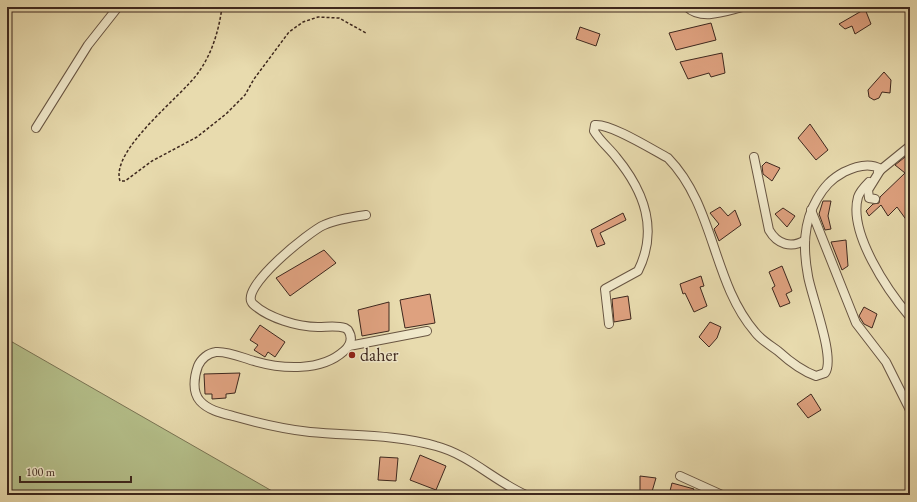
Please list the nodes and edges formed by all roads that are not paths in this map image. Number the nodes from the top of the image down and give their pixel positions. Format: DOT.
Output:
graph roads {
  1 [pos="118,7"];
  2 [pos="687,7"];
  3 [pos="743,7"];
  4 [pos="36,128"];
  5 [pos="910,146"];
  6 [pos="754,157"];
  7 [pos="881,169"];
  8 [pos="875,199"];
  9 [pos="811,210"];
  10 [pos="366,215"];
  11 [pos="805,240"];
  12 [pos="910,316"];
  13 [pos="609,324"];
  14 [pos="427,331"];
  15 [pos="349,346"];
  16 [pos="910,410"];
  17 [pos="680,476"];
  18 [pos="526,495"];
  19 [pos="722,495"];
  1 -- 4 [label="street"];
  2 -- 3 [label="street"];
  5 -- 7 [label="street"];
  6 -- 11 [label="street"];
  7 -- 8 [label="street"];
  7 -- 9 [label="street"];
  7 -- 12 [label="street"];
  9 -- 11 [label="street"];
  9 -- 16 [label="street"];
  10 -- 15 [label="street"];
  11 -- 13 [label="street"];
  14 -- 15 [label="street"];
  15 -- 18 [label="street"];
  17 -- 19 [label="street"];
}
